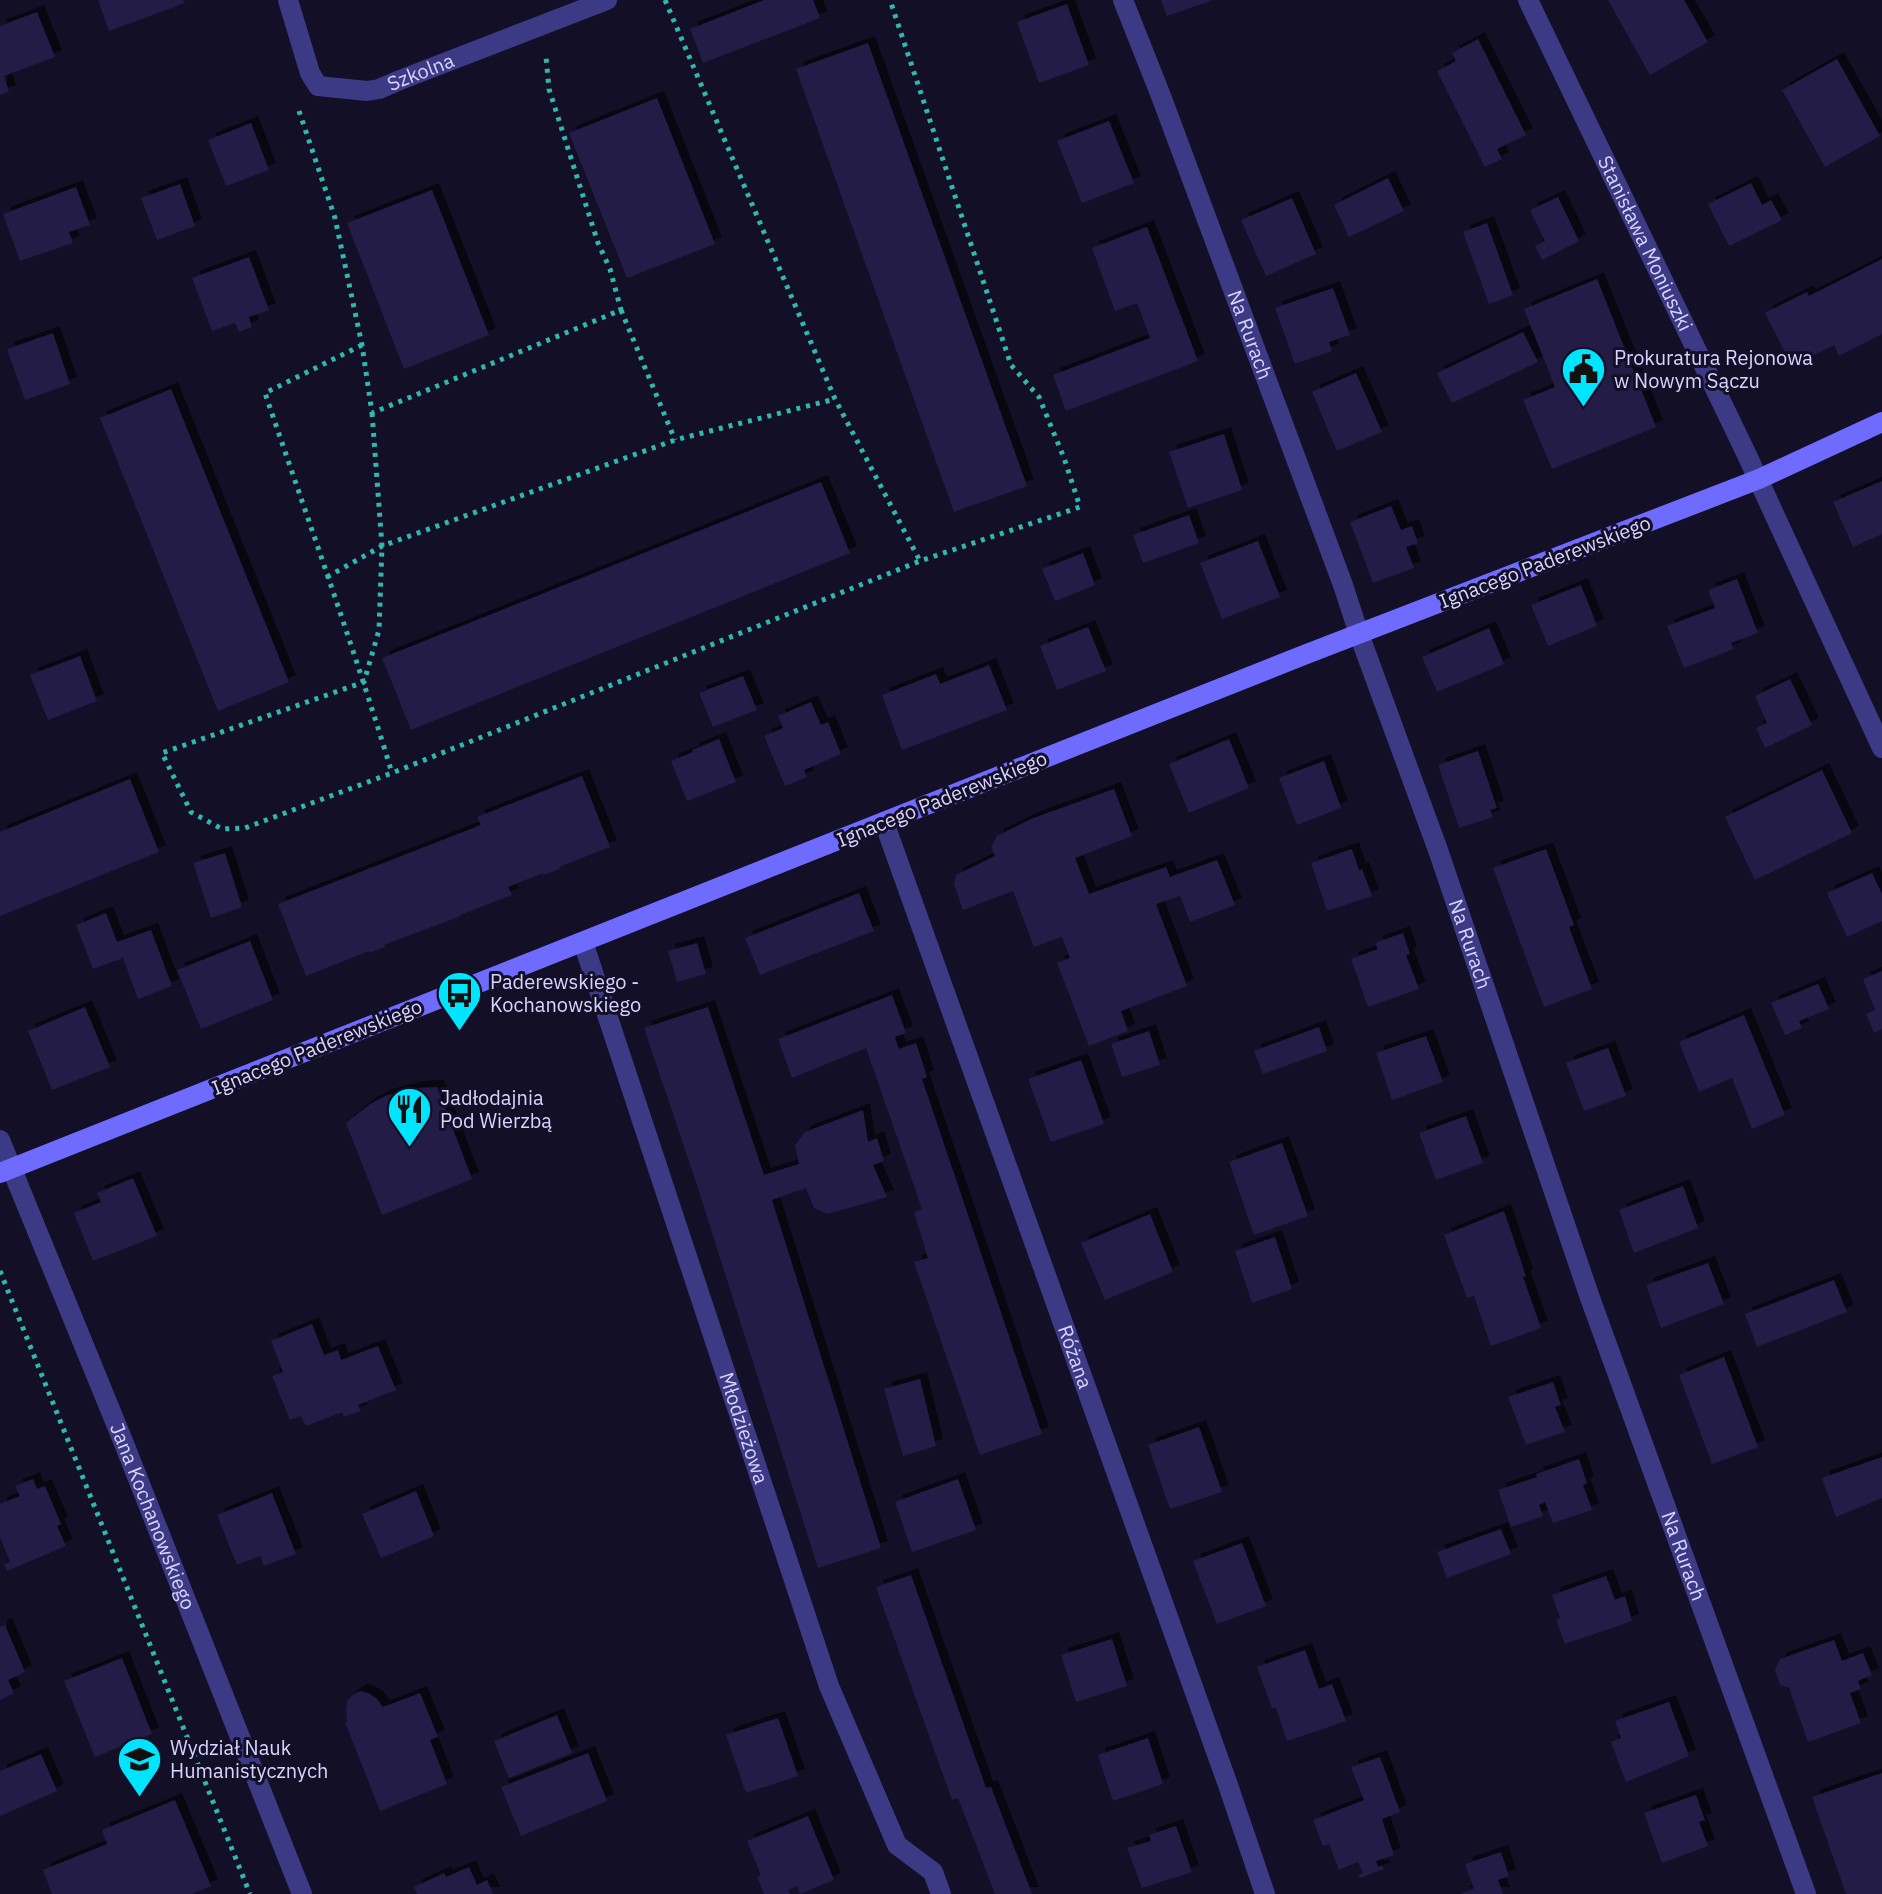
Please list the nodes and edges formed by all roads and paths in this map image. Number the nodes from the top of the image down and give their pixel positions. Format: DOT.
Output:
graph roads {
  1 [pos="288,0"];
  2 [pos="607,0"];
  3 [pos="665,0"];
  4 [pos="890,0"];
  5 [pos="1123,0"];
  6 [pos="1528,0"];
  7 [pos="543,24"];
  8 [pos="296,102"];
  9 [pos="621,310"];
  10 [pos="362,345"];
  11 [pos="835,399"];
  12 [pos="372,413"];
  13 [pos="1882,422"];
  14 [pos="675,440"];
  15 [pos="1759,479"];
  16 [pos="382,546"];
  17 [pos="920,561"];
  18 [pos="327,577"];
  19 [pos="1359,634"];
  20 [pos="364,682"];
  21 [pos="1882,748"];
  22 [pos="392,773"];
  23 [pos="884,822"];
  24 [pos="583,942"];
  25 [pos="0,1140"];
  26 [pos="6,1171"];
  27 [pos="0,1271"];
  28 [pos="250,1894"];
  29 [pos="302,1894"];
  30 [pos="941,1894"];
  31 [pos="1265,1894"];
  32 [pos="1806,1894"];
  1 -- 7 [label="street, Szkolna"];
  2 -- 7 [label="street, Szkolna"];
  3 -- 11 [label="path"];
  4 -- 17 [label="path"];
  5 -- 19 [label="street, Na Rurach"];
  6 -- 15 [label="street, Stanisława Moniuszki"];
  7 -- 9 [label="path"];
  8 -- 10 [label="path"];
  9 -- 12 [label="path"];
  9 -- 14 [label="path"];
  10 -- 12 [label="path"];
  10 -- 18 [label="path"];
  11 -- 14 [label="path"];
  11 -- 17 [label="path"];
  12 -- 16 [label="path"];
  13 -- 15 [label="street, Ignacego Paderewskiego"];
  14 -- 16 [label="path"];
  15 -- 19 [label="street, Ignacego Paderewskiego"];
  15 -- 21 [label="street, Stanisława Moniuszki"];
  16 -- 18 [label="path"];
  16 -- 20 [label="path"];
  17 -- 22 [label="path"];
  18 -- 20 [label="path"];
  19 -- 23 [label="street, Ignacego Paderewskiego"];
  19 -- 32 [label="street, Na Rurach"];
  20 -- 22 [label="path"];
  20 -- 22 [label="path"];
  23 -- 24 [label="street, Ignacego Paderewskiego"];
  23 -- 31 [label="street, Różana"];
  24 -- 26 [label="street, Ignacego Paderewskiego"];
  24 -- 30 [label="street, Młodzieżowa"];
  25 -- 26 [label="street, Jana Kochanowskiego"];
  26 -- 29 [label="street, Jana Kochanowskiego"];
  27 -- 28 [label="path"];
}
